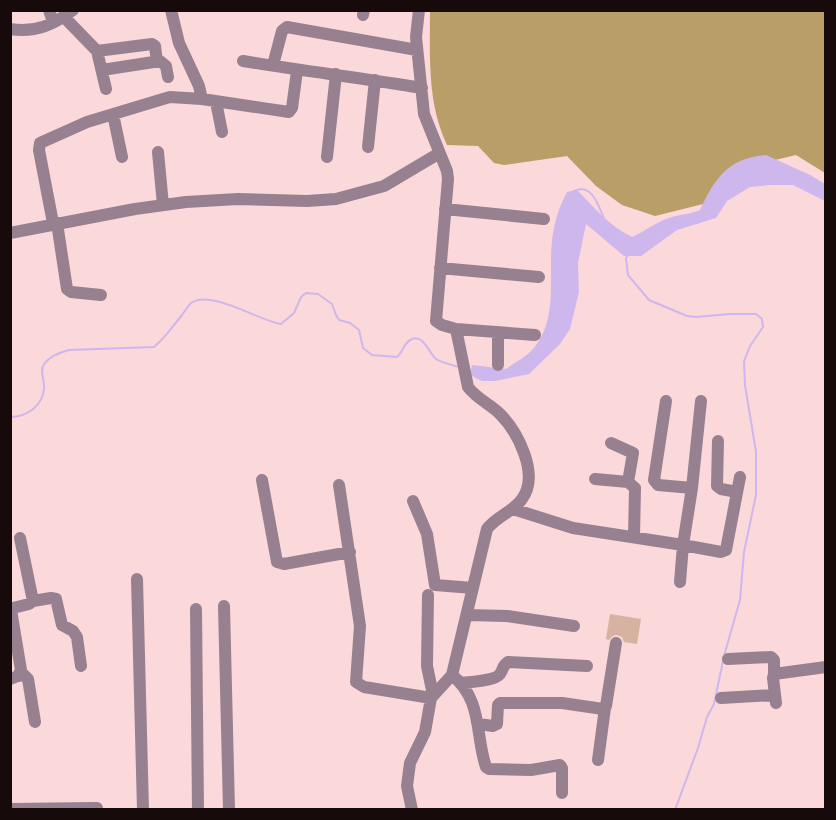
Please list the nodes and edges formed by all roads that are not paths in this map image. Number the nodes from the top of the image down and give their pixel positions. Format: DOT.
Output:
graph roads {
  1 [pos="171,10"];
  2 [pos="419,10"];
  3 [pos="60,15"];
  4 [pos="10,29"];
  5 [pos="417,50"];
  6 [pos="97,51"];
  7 [pos="243,60"];
  8 [pos="157,62"];
  9 [pos="273,65"];
  10 [pos="102,70"];
  11 [pos="297,70"];
  12 [pos="336,74"];
  13 [pos="168,77"];
  14 [pos="375,80"];
  15 [pos="422,88"];
  16 [pos="106,89"];
  17 [pos="202,99"];
  18 [pos="216,102"];
  19 [pos="113,114"];
  20 [pos="222,132"];
  21 [pos="368,147"];
  22 [pos="158,152"];
  23 [pos="438,154"];
  24 [pos="122,157"];
  25 [pos="327,157"];
  26 [pos="163,205"];
  27 [pos="445,209"];
  28 [pos="544,219"];
  29 [pos="55,223"];
  30 [pos="10,232"];
  31 [pos="440,268"];
  32 [pos="540,276"];
  33 [pos="101,295"];
  34 [pos="456,329"];
  35 [pos="498,332"];
  36 [pos="535,335"];
  37 [pos="498,365"];
  38 [pos="666,400"];
  39 [pos="701,401"];
  40 [pos="718,441"];
  41 [pos="612,444"];
  42 [pos="740,477"];
  43 [pos="595,479"];
  44 [pos="262,480"];
  45 [pos="628,482"];
  46 [pos="339,485"];
  47 [pos="692,488"];
  48 [pos="737,492"];
  49 [pos="413,501"];
  50 [pos="513,509"];
  51 [pos="634,537"];
  52 [pos="20,538"];
  53 [pos="683,545"];
  54 [pos="350,552"];
  55 [pos="137,579"];
  56 [pos="680,582"];
  57 [pos="472,588"];
  58 [pos="429,595"];
  59 [pos="33,601"];
  60 [pos="224,606"];
  61 [pos="196,609"];
  62 [pos="467,615"];
  63 [pos="574,626"];
  64 [pos="616,644"];
  65 [pos="728,659"];
  66 [pos="81,666"];
  67 [pos="587,666"];
  68 [pos="825,667"];
  69 [pos="774,674"];
  70 [pos="14,678"];
  71 [pos="456,679"];
  72 [pos="432,697"];
  73 [pos="721,698"];
  74 [pos="605,708"];
  75 [pos="35,722"];
  76 [pos="479,724"];
  77 [pos="598,760"];
  78 [pos="562,793"];
  79 [pos="97,808"];
  80 [pos="10,809"];
  81 [pos="143,810"];
  82 [pos="198,810"];
  83 [pos="229,810"];
  84 [pos="412,810"];
  1 -- 17 [label="street"];
  2 -- 5 [label="street"];
  3 -- 4 [label="street"];
  3 -- 6 [label="street"];
  5 -- 9 [label="street"];
  5 -- 15 [label="street"];
  6 -- 8 [label="street"];
  6 -- 10 [label="street"];
  7 -- 9 [label="street"];
  8 -- 10 [label="street"];
  8 -- 13 [label="street"];
  9 -- 11 [label="street"];
  10 -- 16 [label="street"];
  11 -- 12 [label="street"];
  11 -- 18 [label="street"];
  12 -- 14 [label="street"];
  12 -- 25 [label="street"];
  14 -- 15 [label="street"];
  14 -- 21 [label="street"];
  15 -- 23 [label="street"];
  17 -- 18 [label="street"];
  17 -- 19 [label="street"];
  18 -- 20 [label="street"];
  19 -- 24 [label="street"];
  19 -- 29 [label="street"];
  22 -- 26 [label="street"];
  23 -- 26 [label="street"];
  23 -- 27 [label="street"];
  26 -- 29 [label="street"];
  27 -- 28 [label="street"];
  27 -- 31 [label="street"];
  29 -- 30 [label="street"];
  29 -- 33 [label="street"];
  31 -- 32 [label="street"];
  31 -- 34 [label="street"];
  34 -- 35 [label="street"];
  34 -- 50 [label="street"];
  35 -- 36 [label="street"];
  35 -- 37 [label="street"];
  38 -- 47 [label="street"];
  39 -- 47 [label="street"];
  40 -- 48 [label="street"];
  41 -- 45 [label="street"];
  42 -- 48 [label="street"];
  43 -- 45 [label="street"];
  44 -- 54 [label="street"];
  45 -- 51 [label="street"];
  46 -- 54 [label="street"];
  47 -- 53 [label="street"];
  48 -- 53 [label="street"];
  49 -- 57 [label="street"];
  50 -- 51 [label="street"];
  50 -- 57 [label="street"];
  51 -- 53 [label="street"];
  52 -- 59 [label="street"];
  53 -- 56 [label="street"];
  54 -- 72 [label="street"];
  55 -- 81 [label="street"];
  57 -- 62 [label="street"];
  58 -- 72 [label="street"];
  59 -- 66 [label="street"];
  59 -- 70 [label="street"];
  60 -- 83 [label="street"];
  61 -- 82 [label="street"];
  62 -- 63 [label="street"];
  62 -- 71 [label="street"];
  64 -- 74 [label="street"];
  65 -- 69 [label="street"];
  67 -- 71 [label="street"];
  68 -- 69 [label="street"];
  69 -- 73 [label="street"];
  70 -- 75 [label="street"];
  71 -- 72 [label="street"];
  71 -- 76 [label="street"];
  72 -- 84 [label="street"];
  74 -- 76 [label="street"];
  74 -- 77 [label="street"];
  76 -- 78 [label="street"];
  79 -- 80 [label="street"];
}
